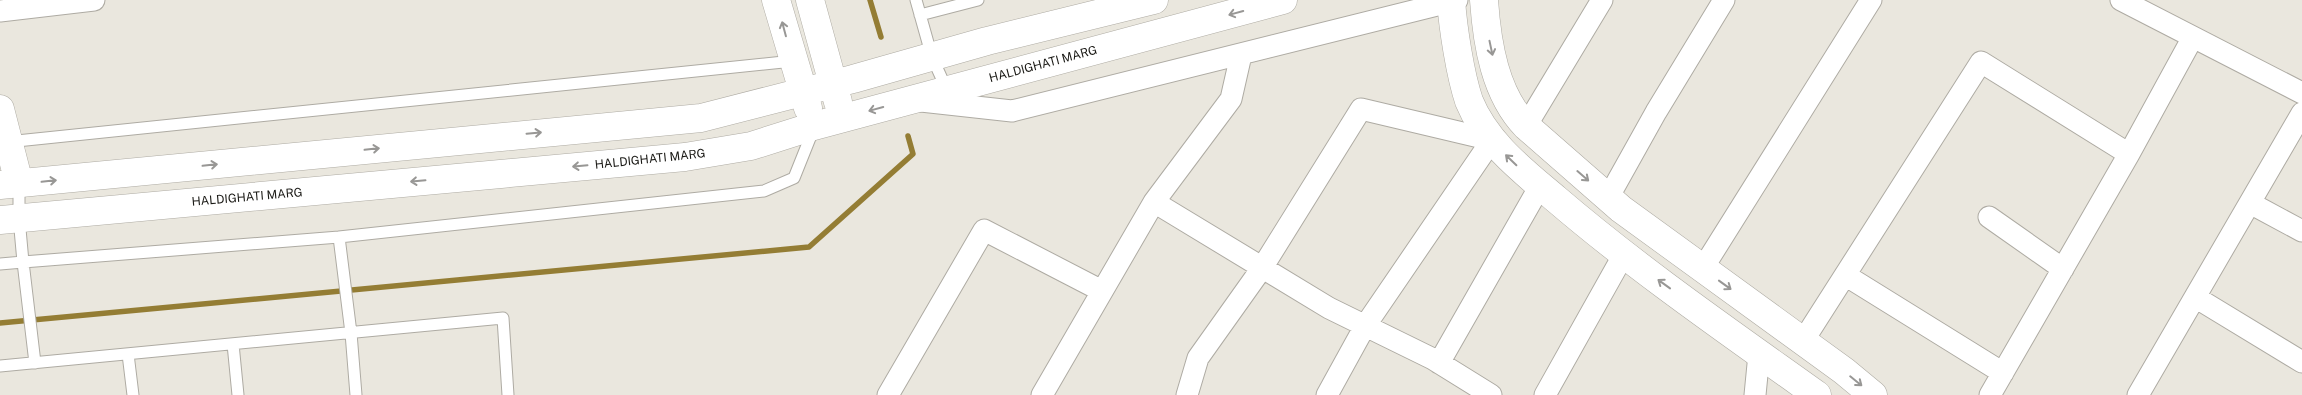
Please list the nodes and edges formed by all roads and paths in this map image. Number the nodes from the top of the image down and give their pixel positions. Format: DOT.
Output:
graph roads {
  1 [pos="94,0"];
  2 [pos="776,0"];
  3 [pos="810,0"];
  4 [pos="916,0"];
  5 [pos="978,0"];
  6 [pos="1154,0"];
  7 [pos="1283,0"];
  8 [pos="1453,0"];
  9 [pos="1484,0"];
  10 [pos="1602,0"];
  11 [pos="1724,0"];
  12 [pos="1871,0"];
  13 [pos="2121,0"];
  14 [pos="57,2"];
  15 [pos="0,11"];
  16 [pos="920,15"];
  17 [pos="2193,37"];
  18 [pos="932,57"];
  19 [pos="793,61"];
  20 [pos="1239,64"];
  21 [pos="833,84"];
  22 [pos="947,90"];
  23 [pos="2301,90"];
  24 [pos="802,92"];
  25 [pos="913,100"];
  26 [pos="0,109"];
  27 [pos="2302,113"];
  28 [pos="842,119"];
  29 [pos="814,126"];
  30 [pos="1526,126"];
  31 [pos="1492,140"];
  32 [pos="4,142"];
  33 [pos="2129,154"];
  34 [pos="10,184"];
  35 [pos="1540,186"];
  36 [pos="1608,198"];
  37 [pos="1154,202"];
  38 [pos="2250,203"];
  39 [pos="1989,217"];
  40 [pos="9,219"];
  41 [pos="2302,231"];
  42 [pos="339,237"];
  43 [pos="1624,254"];
  44 [pos="23,262"];
  45 [pos="0,264"];
  46 [pos="1262,268"];
  47 [pos="1703,268"];
  48 [pos="2063,269"];
  49 [pos="1845,275"];
  50 [pos="1102,291"];
  51 [pos="2195,297"];
  52 [pos="1365,326"];
  53 [pos="351,333"];
  54 [pos="1803,341"];
  55 [pos="233,344"];
  56 [pos="128,354"];
  57 [pos="1760,354"];
  58 [pos="2302,362"];
  59 [pos="35,363"];
  60 [pos="1439,363"];
  61 [pos="0,366"];
  62 [pos="2003,373"];
  63 [pos="1461,387"];
  64 [pos="133,395"];
  65 [pos="238,395"];
  66 [pos="356,395"];
  67 [pos="508,395"];
  68 [pos="888,395"];
  69 [pos="1042,395"];
  70 [pos="1187,395"];
  71 [pos="1326,395"];
  72 [pos="1491,395"];
  73 [pos="1545,395"];
  74 [pos="1754,395"];
  75 [pos="1817,395"];
  76 [pos="1873,395"];
  77 [pos="1990,395"];
  78 [pos="2138,395"];
  1 -- 14 [label="street"];
  19 -- 2 [label="street, one-way"];
  3 -- 21 [label="street"];
  4 -- 16 [label="lane"];
  5 -- 16 [label="lane"];
  6 -- 18 [label="street"];
  7 -- 22 [label="street, HALDIGHATI MARG, one-way"];
  8 -- 20 [label="street"];
  8 -- 31 [label="street"];
  9 -- 30 [label="street, one-way"];
  10 -- 30 [label="street"];
  11 -- 36 [label="street"];
  12 -- 47 [label="street"];
  13 -- 17 [label="street"];
  14 -- 15 [label="street"];
  16 -- 18 [label="lane"];
  17 -- 23 [label="street"];
  17 -- 33 [label="street"];
  18 -- 21 [label="street"];
  18 -- 22 [label="lane"];
  19 -- 24 [label="street"];
  19 -- 32 [label="lane"];
  20 -- 25 [label="street"];
  20 -- 37 [label="street"];
  21 -- 24 [label="street"];
  21 -- 28 [label="street"];
  22 -- 25 [label="street, HALDIGHATI MARG"];
  24 -- 29 [label="street"];
  34 -- 24 [label="street, one-way"];
  25 -- 28 [label="street, HALDIGHATI MARG, one-way"];
  26 -- 32 [label="street"];
  27 -- 38 [label="street"];
  28 -- 29 [label="street, HALDIGHATI MARG"];
  29 -- 40 [label="street, HALDIGHATI MARG, one-way"];
  29 -- 42 [label="lane"];
  30 -- 36 [label="street, one-way"];
  35 -- 31 [label="street, one-way"];
  31 -- 46 [label="street"];
  31 -- 52 [label="street"];
  32 -- 34 [label="street"];
  33 -- 48 [label="street"];
  33 -- 49 [label="street"];
  34 -- 40 [label="lane"];
  35 -- 43 [label="street"];
  35 -- 60 [label="street"];
  36 -- 47 [label="street"];
  37 -- 46 [label="street"];
  37 -- 50 [label="street"];
  38 -- 41 [label="street"];
  38 -- 51 [label="street"];
  39 -- 48 [label="street"];
  40 -- 44 [label="lane"];
  42 -- 44 [label="lane"];
  42 -- 53 [label="lane"];
  57 -- 43 [label="street, one-way"];
  43 -- 73 [label="street"];
  44 -- 45 [label="lane"];
  44 -- 59 [label="lane"];
  46 -- 52 [label="street"];
  46 -- 70 [label="street"];
  47 -- 54 [label="street, one-way"];
  48 -- 62 [label="street"];
  49 -- 54 [label="street"];
  49 -- 62 [label="street"];
  50 -- 68 [label="street"];
  50 -- 69 [label="street"];
  51 -- 58 [label="street"];
  51 -- 78 [label="street"];
  52 -- 60 [label="street"];
  52 -- 71 [label="street"];
  53 -- 55 [label="lane"];
  53 -- 66 [label="lane"];
  53 -- 67 [label="lane"];
  54 -- 76 [label="street, one-way"];
  55 -- 56 [label="lane"];
  55 -- 65 [label="lane"];
  56 -- 59 [label="lane"];
  56 -- 64 [label="lane"];
  57 -- 74 [label="street"];
  57 -- 75 [label="street"];
  59 -- 61 [label="lane"];
  60 -- 63 [label="street"];
  62 -- 77 [label="street"];
  63 -- 72 [label="street"];
}
